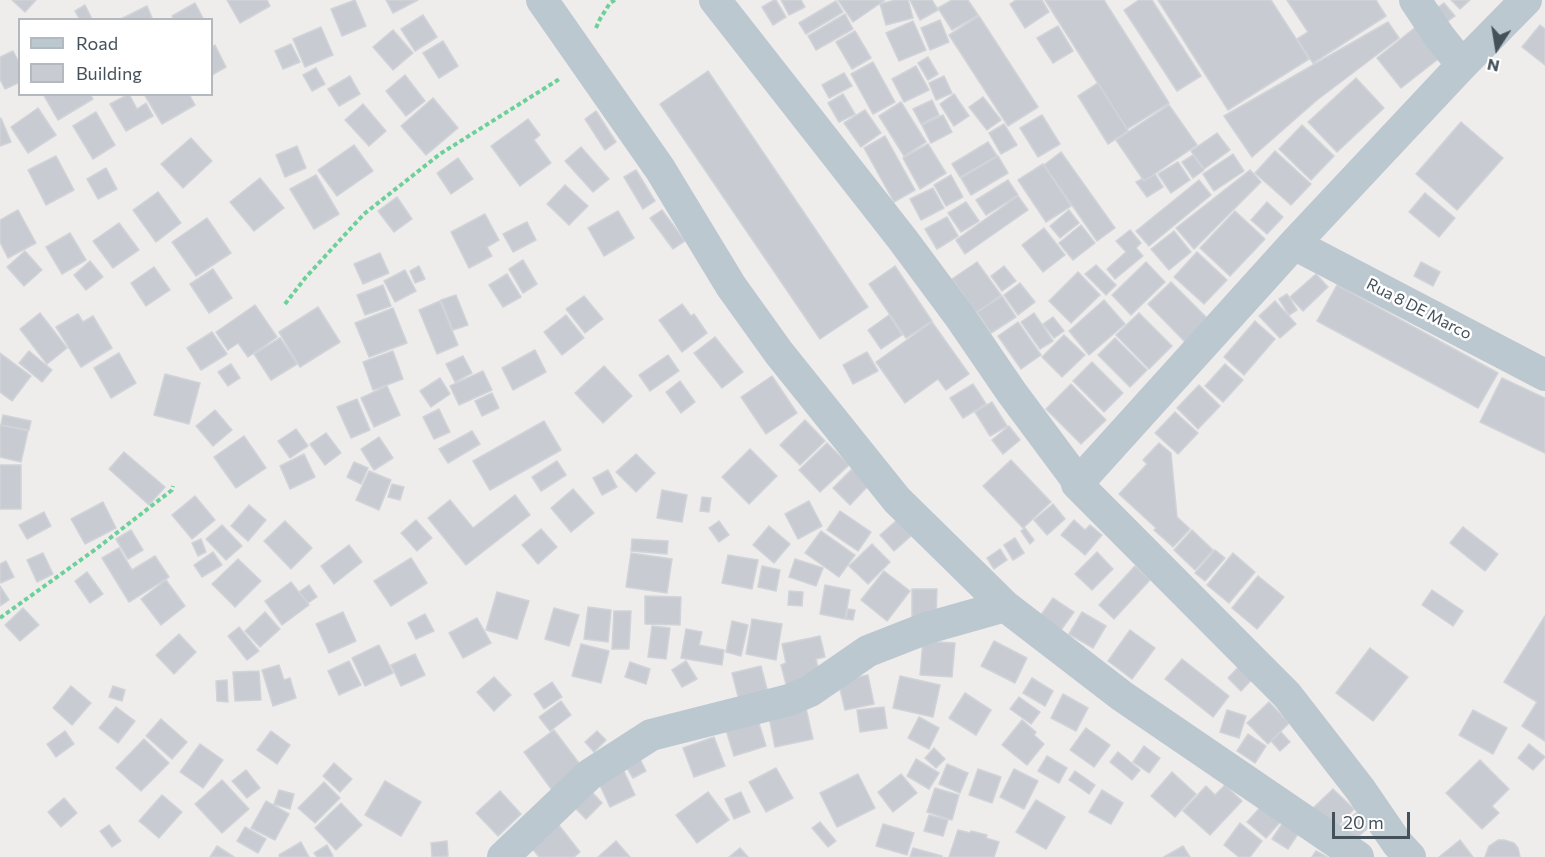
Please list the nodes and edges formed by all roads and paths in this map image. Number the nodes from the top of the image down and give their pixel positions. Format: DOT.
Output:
graph roads {
  1 [pos="542,0"];
  2 [pos="615,0"];
  3 [pos="715,0"];
  4 [pos="1415,0"];
  5 [pos="1526,0"];
  6 [pos="586,63"];
  7 [pos="1462,65"];
  8 [pos="1294,244"];
  9 [pos="285,303"];
  10 [pos="1545,375"];
  11 [pos="1077,484"];
  12 [pos="173,486"];
  13 [pos="1005,606"];
  14 [pos="0,618"];
  15 [pos="503,857"];
  16 [pos="1358,857"];
  17 [pos="1410,857"];
  1 -- 6 [label="street"];
  2 -- 6 [label="path"];
  3 -- 11 [label="street"];
  4 -- 7 [label="street"];
  5 -- 7 [label="street"];
  6 -- 9 [label="path"];
  6 -- 13 [label="street"];
  7 -- 8 [label="street"];
  8 -- 10 [label="street, Rua 8 DE Marco"];
  8 -- 11 [label="street"];
  11 -- 17 [label="street"];
  12 -- 14 [label="path"];
  13 -- 15 [label="street"];
  13 -- 16 [label="street"];
}
